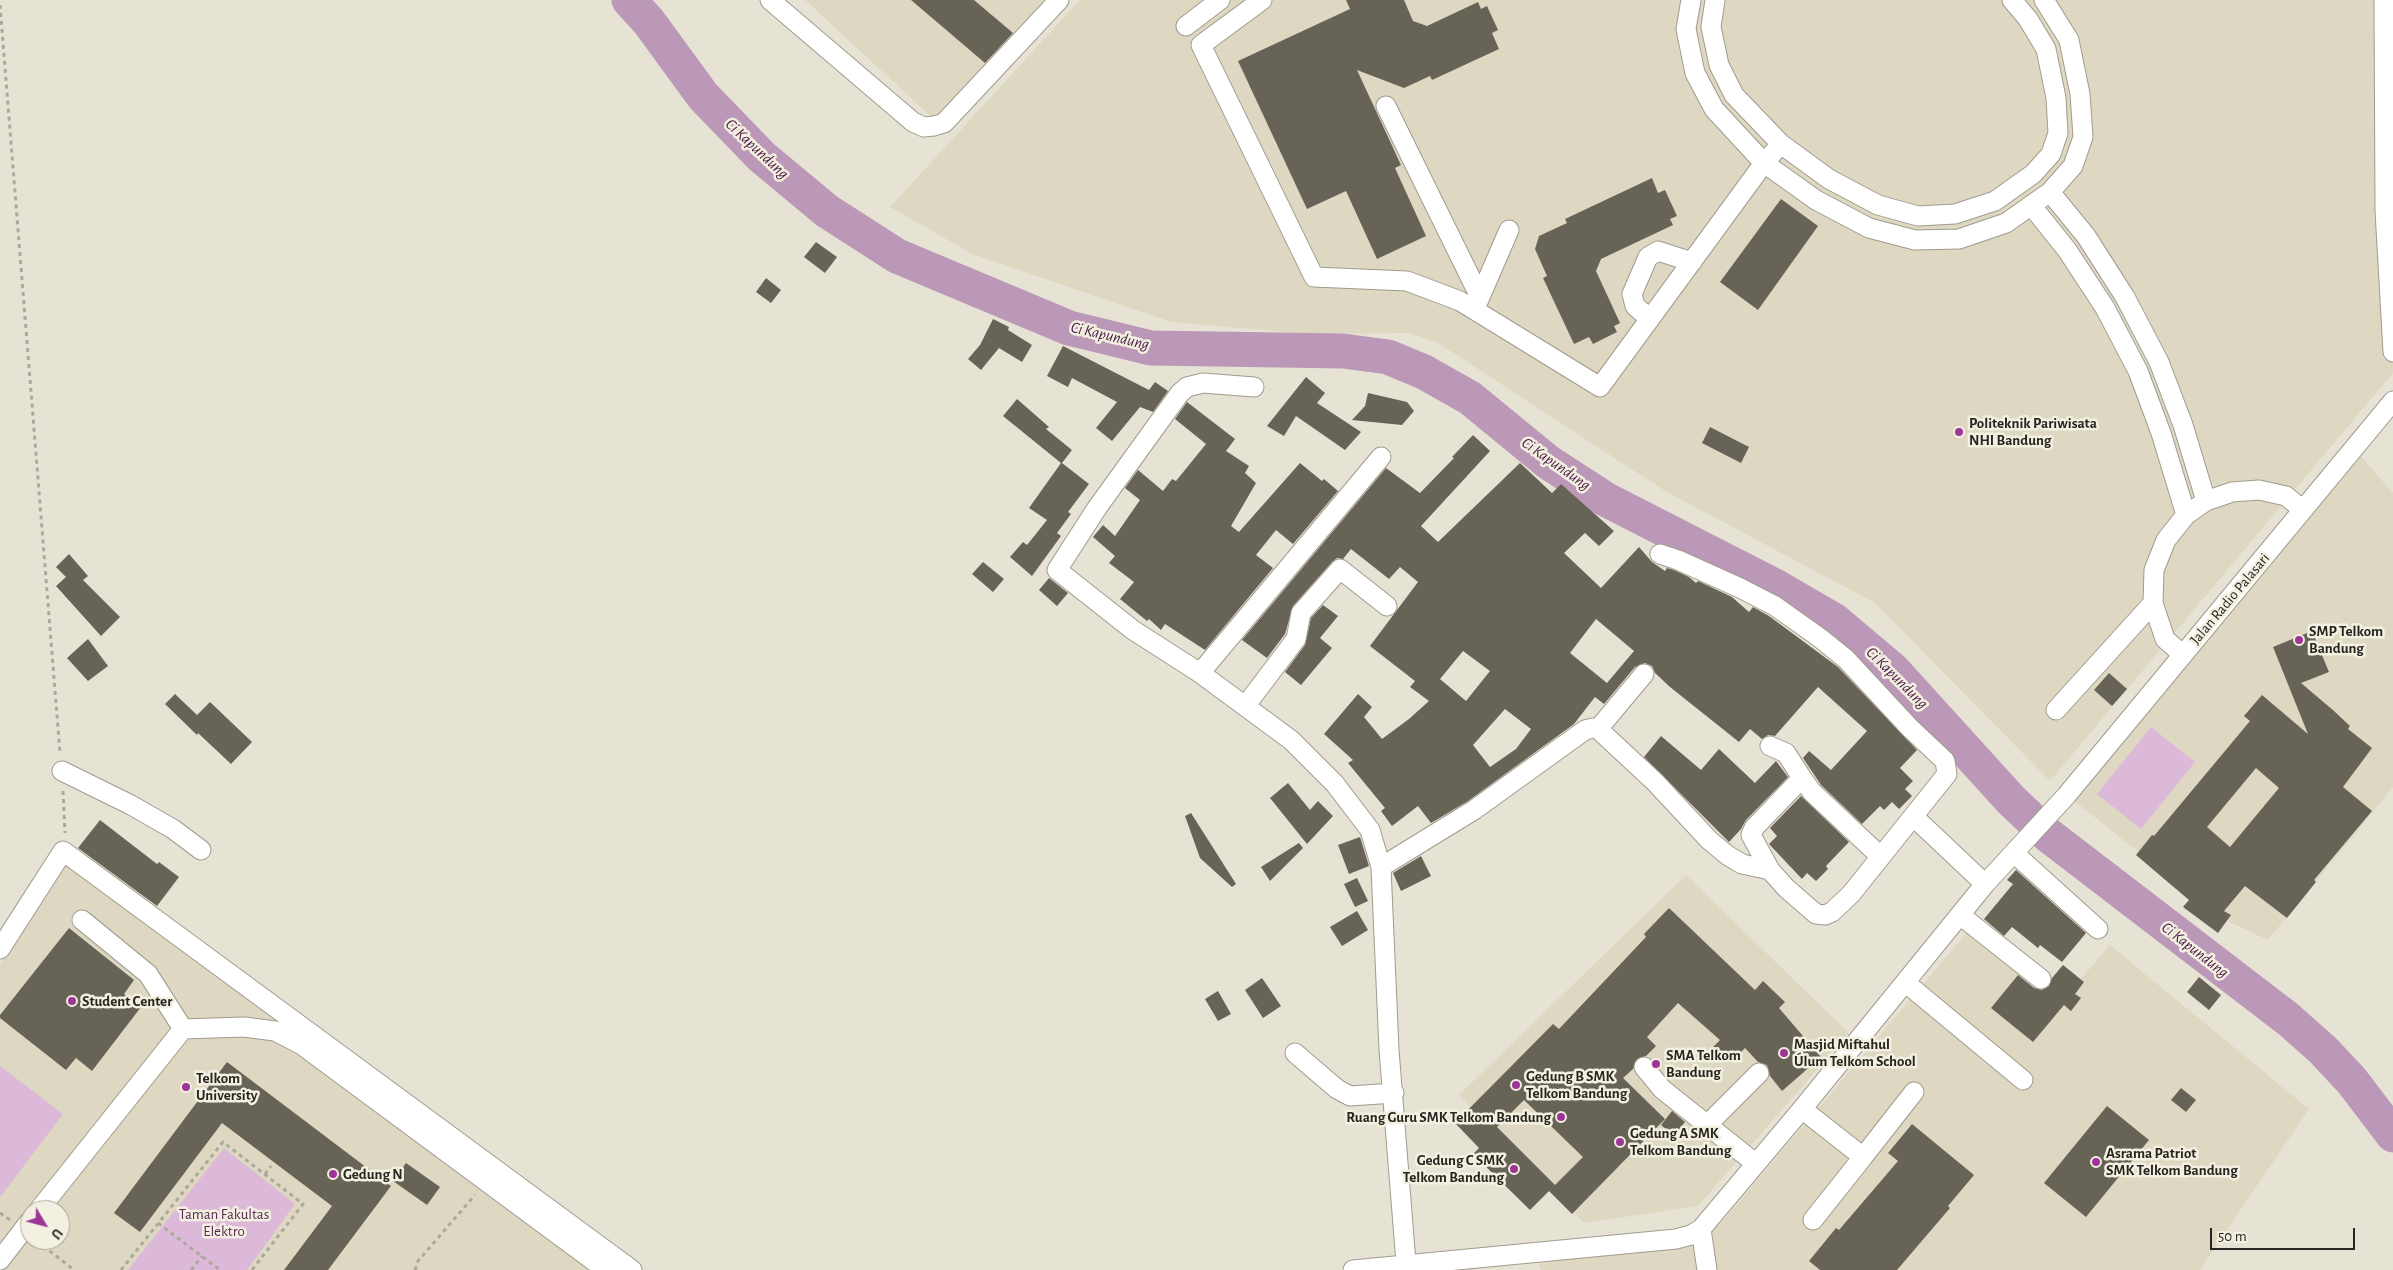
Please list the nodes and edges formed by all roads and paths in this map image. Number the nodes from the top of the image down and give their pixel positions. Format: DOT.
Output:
graph roads {
  1 [pos="770,0"];
  2 [pos="1059,0"];
  3 [pos="1220,0"];
  4 [pos="1262,0"];
  5 [pos="1691,0"];
  6 [pos="1715,0"];
  7 [pos="2012,0"];
  8 [pos="2044,0"];
  9 [pos="2384,0"];
  10 [pos="0,5"];
  11 [pos="1186,26"];
  12 [pos="1386,106"];
  13 [pos="1781,144"];
  14 [pos="1764,163"];
  15 [pos="2050,192"];
  16 [pos="1995,201"];
  17 [pos="2031,205"];
  18 [pos="2006,223"];
  19 [pos="1509,230"];
  20 [pos="1692,262"];
  21 [pos="1477,303"];
  22 [pos="1650,319"];
  23 [pos="2393,352"];
  24 [pos="1254,387"];
  25 [pos="2393,401"];
  26 [pos="1381,456"];
  27 [pos="2206,501"];
  28 [pos="2304,510"];
  29 [pos="2186,515"];
  30 [pos="1660,554"];
  31 [pos="2153,603"];
  32 [pos="1387,606"];
  33 [pos="2183,655"];
  34 [pos="1200,673"];
  35 [pos="1644,674"];
  36 [pos="1246,705"];
  37 [pos="2056,710"];
  38 [pos="1598,729"];
  39 [pos="1770,746"];
  40 [pos="62,771"];
  41 [pos="1802,778"];
  42 [pos="1914,817"];
  43 [pos="63,850"];
  44 [pos="201,850"];
  45 [pos="2014,854"];
  46 [pos="1880,856"];
  47 [pos="1381,867"];
  48 [pos="1770,870"];
  49 [pos="1985,884"];
  50 [pos="1960,915"];
  51 [pos="82,920"];
  52 [pos="2098,929"];
  53 [pos="0,949"];
  54 [pos="2041,979"];
  55 [pos="1906,983"];
  56 [pos="182,1029"];
  57 [pos="1295,1053"];
  58 [pos="1644,1067"];
  59 [pos="1759,1073"];
  60 [pos="2024,1080"];
  61 [pos="1914,1092"];
  62 [pos="1394,1093"];
  63 [pos="1802,1108"];
  64 [pos="1708,1124"];
  65 [pos="1864,1157"];
  66 [pos="1755,1163"];
  67 [pos="271,1166"];
  68 [pos="265,1174"];
  69 [pos="487,1181"];
  70 [pos="47,1200"];
  71 [pos="1813,1220"];
  72 [pos="158,1223"];
  73 [pos="1701,1229"];
  74 [pos="20,1234"];
  75 [pos="49,1250"];
  76 [pos="202,1256"];
  77 [pos="0,1260"];
  78 [pos="1406,1263"];
  79 [pos="74,1270"];
  80 [pos="121,1270"];
  81 [pos="191,1270"];
  82 [pos="220,1270"];
  83 [pos="252,1270"];
  84 [pos="415,1270"];
  85 [pos="606,1270"];
  86 [pos="632,1270"];
  87 [pos="1353,1270"];
  88 [pos="1708,1270"];
  1 -- 2 [label="street"];
  3 -- 11 [label="street"];
  4 -- 21 [label="street"];
  5 -- 14 [label="street"];
  6 -- 13 [label="street"];
  7 -- 16 [label="street"];
  8 -- 15 [label="street"];
  9 -- 23 [label="street"];
  10 -- 40 [label="path"];
  12 -- 21 [label="street"];
  13 -- 14 [label="street"];
  13 -- 16 [label="street"];
  14 -- 18 [label="street"];
  14 -- 20 [label="street"];
  15 -- 17 [label="street"];
  15 -- 27 [label="street"];
  16 -- 18 [label="street"];
  17 -- 18 [label="street"];
  17 -- 29 [label="street"];
  19 -- 21 [label="street"];
  20 -- 22 [label="street"];
  20 -- 22 [label="street"];
  21 -- 22 [label="street"];
  24 -- 34 [label="street"];
  25 -- 28 [label="street, Jalan Radio Palasari"];
  26 -- 34 [label="street"];
  27 -- 28 [label="street"];
  27 -- 29 [label="street"];
  28 -- 33 [label="street, Jalan Radio Palasari"];
  29 -- 31 [label="street"];
  30 -- 42 [label="street"];
  31 -- 33 [label="street"];
  31 -- 37 [label="street"];
  32 -- 36 [label="street"];
  33 -- 45 [label="street, Jalan Radio Palasari"];
  34 -- 36 [label="street"];
  35 -- 38 [label="street"];
  36 -- 47 [label="street"];
  38 -- 47 [label="street"];
  38 -- 48 [label="street"];
  39 -- 41 [label="street"];
  40 -- 43 [label="path"];
  40 -- 44 [label="street"];
  41 -- 46 [label="street"];
  41 -- 48 [label="street"];
  42 -- 46 [label="street"];
  42 -- 49 [label="street"];
  43 -- 53 [label="street"];
  43 -- 86 [label="street"];
  45 -- 49 [label="street, Jalan Radio Palasari"];
  45 -- 52 [label="street"];
  46 -- 48 [label="street"];
  47 -- 62 [label="street"];
  49 -- 50 [label="street, Jalan Radio Palasari"];
  50 -- 54 [label="street"];
  50 -- 55 [label="street, Jalan Radio Palasari"];
  51 -- 56 [label="street"];
  55 -- 60 [label="street"];
  55 -- 63 [label="street, Jalan Radio Palasari"];
  56 -- 69 [label="street"];
  56 -- 70 [label="street"];
  57 -- 62 [label="street"];
  58 -- 64 [label="street"];
  59 -- 64 [label="street"];
  61 -- 65 [label="street"];
  62 -- 78 [label="street"];
  63 -- 65 [label="street"];
  63 -- 66 [label="street, Jalan Radio Palasari"];
  64 -- 66 [label="street"];
  65 -- 71 [label="street"];
  66 -- 73 [label="street, Jalan Radio Palasari"];
  67 -- 68 [label="path"];
  68 -- 72 [label="path"];
  68 -- 83 [label="path"];
  69 -- 84 [label="path"];
  69 -- 85 [label="street"];
  72 -- 76 [label="path"];
  72 -- 80 [label="path"];
  73 -- 78 [label="street"];
  73 -- 88 [label="street"];
  74 -- 77 [label="street"];
  75 -- 79 [label="path"];
  76 -- 81 [label="path"];
  76 -- 82 [label="path"];
  78 -- 87 [label="street"];
}
